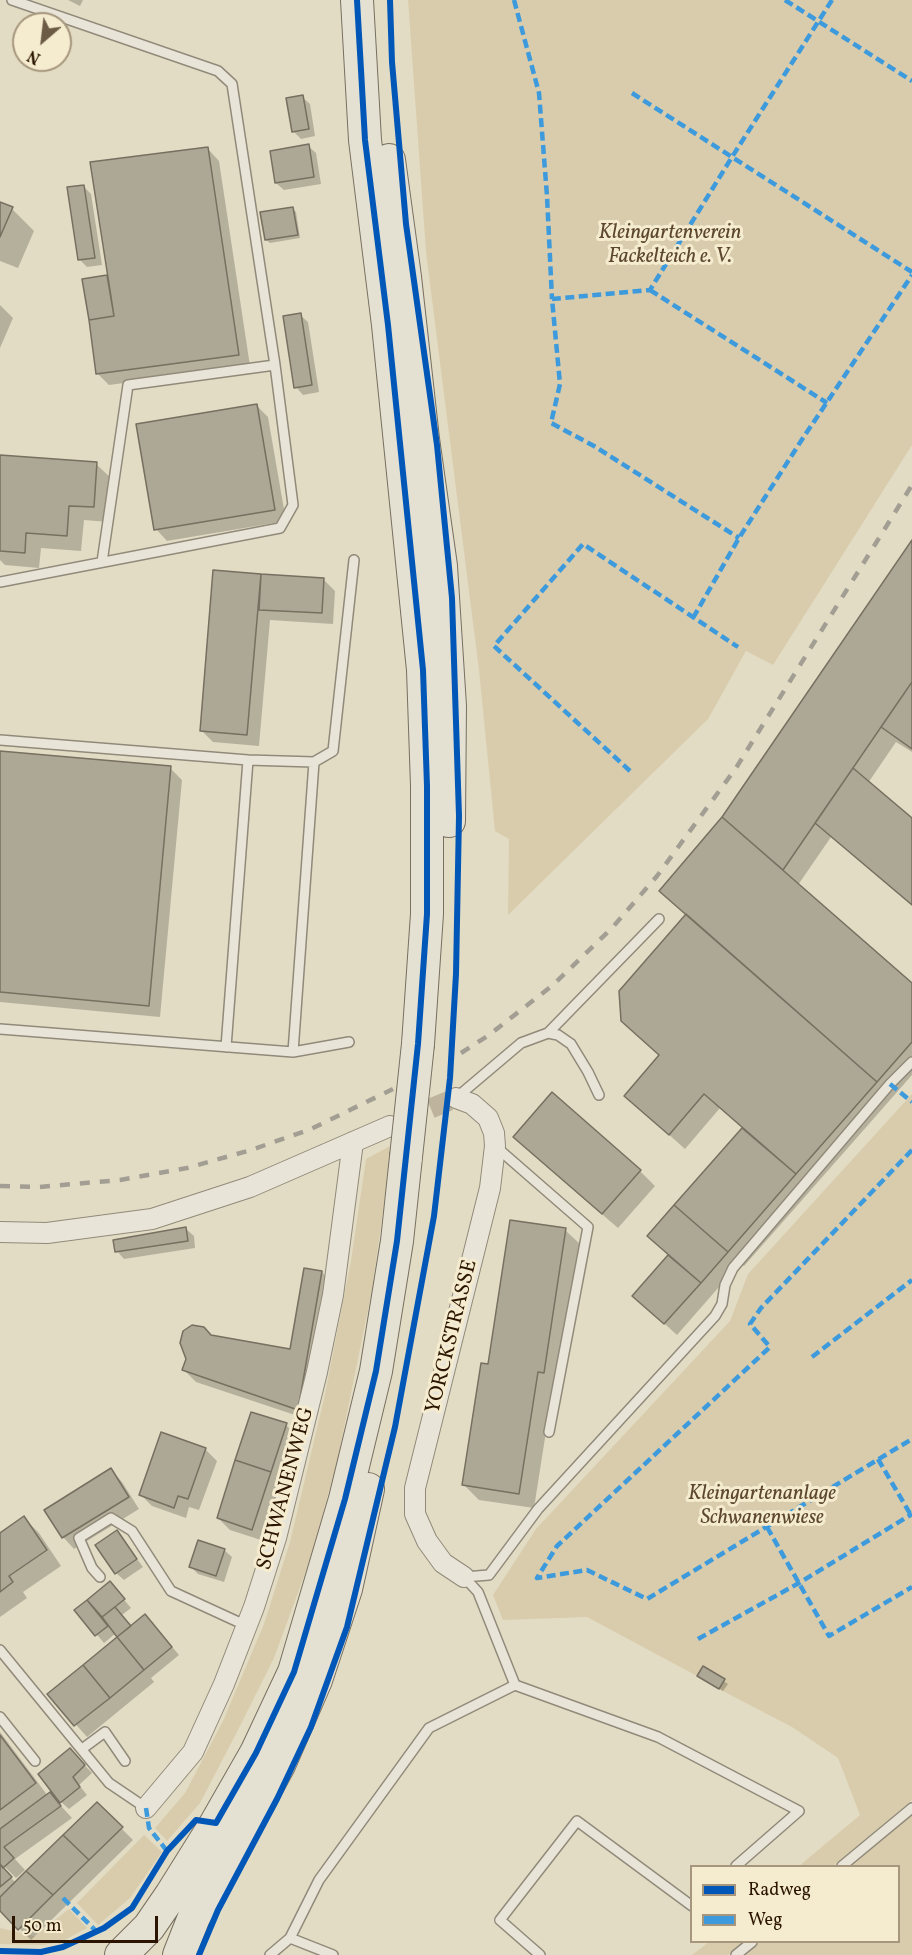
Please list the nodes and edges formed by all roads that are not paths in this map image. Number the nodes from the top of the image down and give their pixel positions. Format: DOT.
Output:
graph roads {
  1 [pos="12,0"];
  2 [pos="357,0"];
  3 [pos="376,0"];
  4 [pos="275,365"];
  5 [pos="354,560"];
  6 [pos="102,562"];
  7 [pos="0,582"];
  8 [pos="0,740"];
  9 [pos="248,760"];
  10 [pos="314,762"];
  11 [pos="659,919"];
  12 [pos="0,1029"];
  13 [pos="548,1033"];
  14 [pos="428,1039"];
  15 [pos="349,1042"];
  16 [pos="226,1047"];
  17 [pos="293,1052"];
  18 [pos="912,1062"];
  19 [pos="599,1095"];
  20 [pos="456,1098"];
  21 [pos="390,1126"];
  22 [pos="352,1142"];
  23 [pos="495,1146"];
  24 [pos="417,1151"];
  25 [pos="0,1232"];
  26 [pos="549,1432"];
  27 [pos="100,1577"];
  28 [pos="464,1577"];
  29 [pos="247,1626"];
  30 [pos="0,1650"];
  31 [pos="515,1685"];
  32 [pos="0,1717"];
  33 [pos="82,1749"];
  34 [pos="35,1761"];
  35 [pos="125,1761"];
  36 [pos="146,1808"];
  37 [pos="912,1808"];
  38 [pos="737,1865"];
  39 [pos="843,1865"];
  40 [pos="690,1905"];
  41 [pos="290,1938"];
  42 [pos="750,1943"];
  43 [pos="177,1949"];
  44 [pos="121,1955"];
  45 [pos="270,1955"];
  46 [pos="333,1955"];
  47 [pos="540,1955"];
  48 [pos="736,1955"];
  1 -- 4 [label="lane"];
  2 -- 14 [label="main road"];
  3 -- 14 [label="main road"];
  4 -- 6 [label="lane"];
  4 -- 6 [label="lane"];
  5 -- 10 [label="lane"];
  6 -- 7 [label="lane"];
  8 -- 9 [label="lane"];
  9 -- 10 [label="lane"];
  9 -- 16 [label="lane"];
  10 -- 17 [label="lane"];
  11 -- 13 [label="lane"];
  12 -- 16 [label="lane"];
  13 -- 19 [label="lane"];
  13 -- 20 [label="lane"];
  14 -- 24 [label="main road, bridge"];
  15 -- 17 [label="lane"];
  16 -- 17 [label="lane"];
  18 -- 28 [label="lane"];
  20 -- 23 [label="street, YORCKSTRASSE"];
  21 -- 22 [label="street"];
  22 -- 25 [label="street"];
  22 -- 29 [label="street, SCHWANENWEG"];
  23 -- 26 [label="lane"];
  23 -- 28 [label="street, YORCKSTRASSE"];
  24 -- 43 [label="main road"];
  24 -- 44 [label="main road"];
  27 -- 29 [label="lane"];
  28 -- 31 [label="lane"];
  29 -- 36 [label="street, SCHWANENWEG"];
  30 -- 33 [label="lane"];
  31 -- 38 [label="lane"];
  31 -- 41 [label="lane"];
  32 -- 34 [label="lane"];
  33 -- 35 [label="lane"];
  33 -- 36 [label="lane"];
  37 -- 39 [label="lane"];
  40 -- 47 [label="lane"];
  41 -- 45 [label="lane"];
  41 -- 46 [label="lane"];
  42 -- 48 [label="lane"];
}
